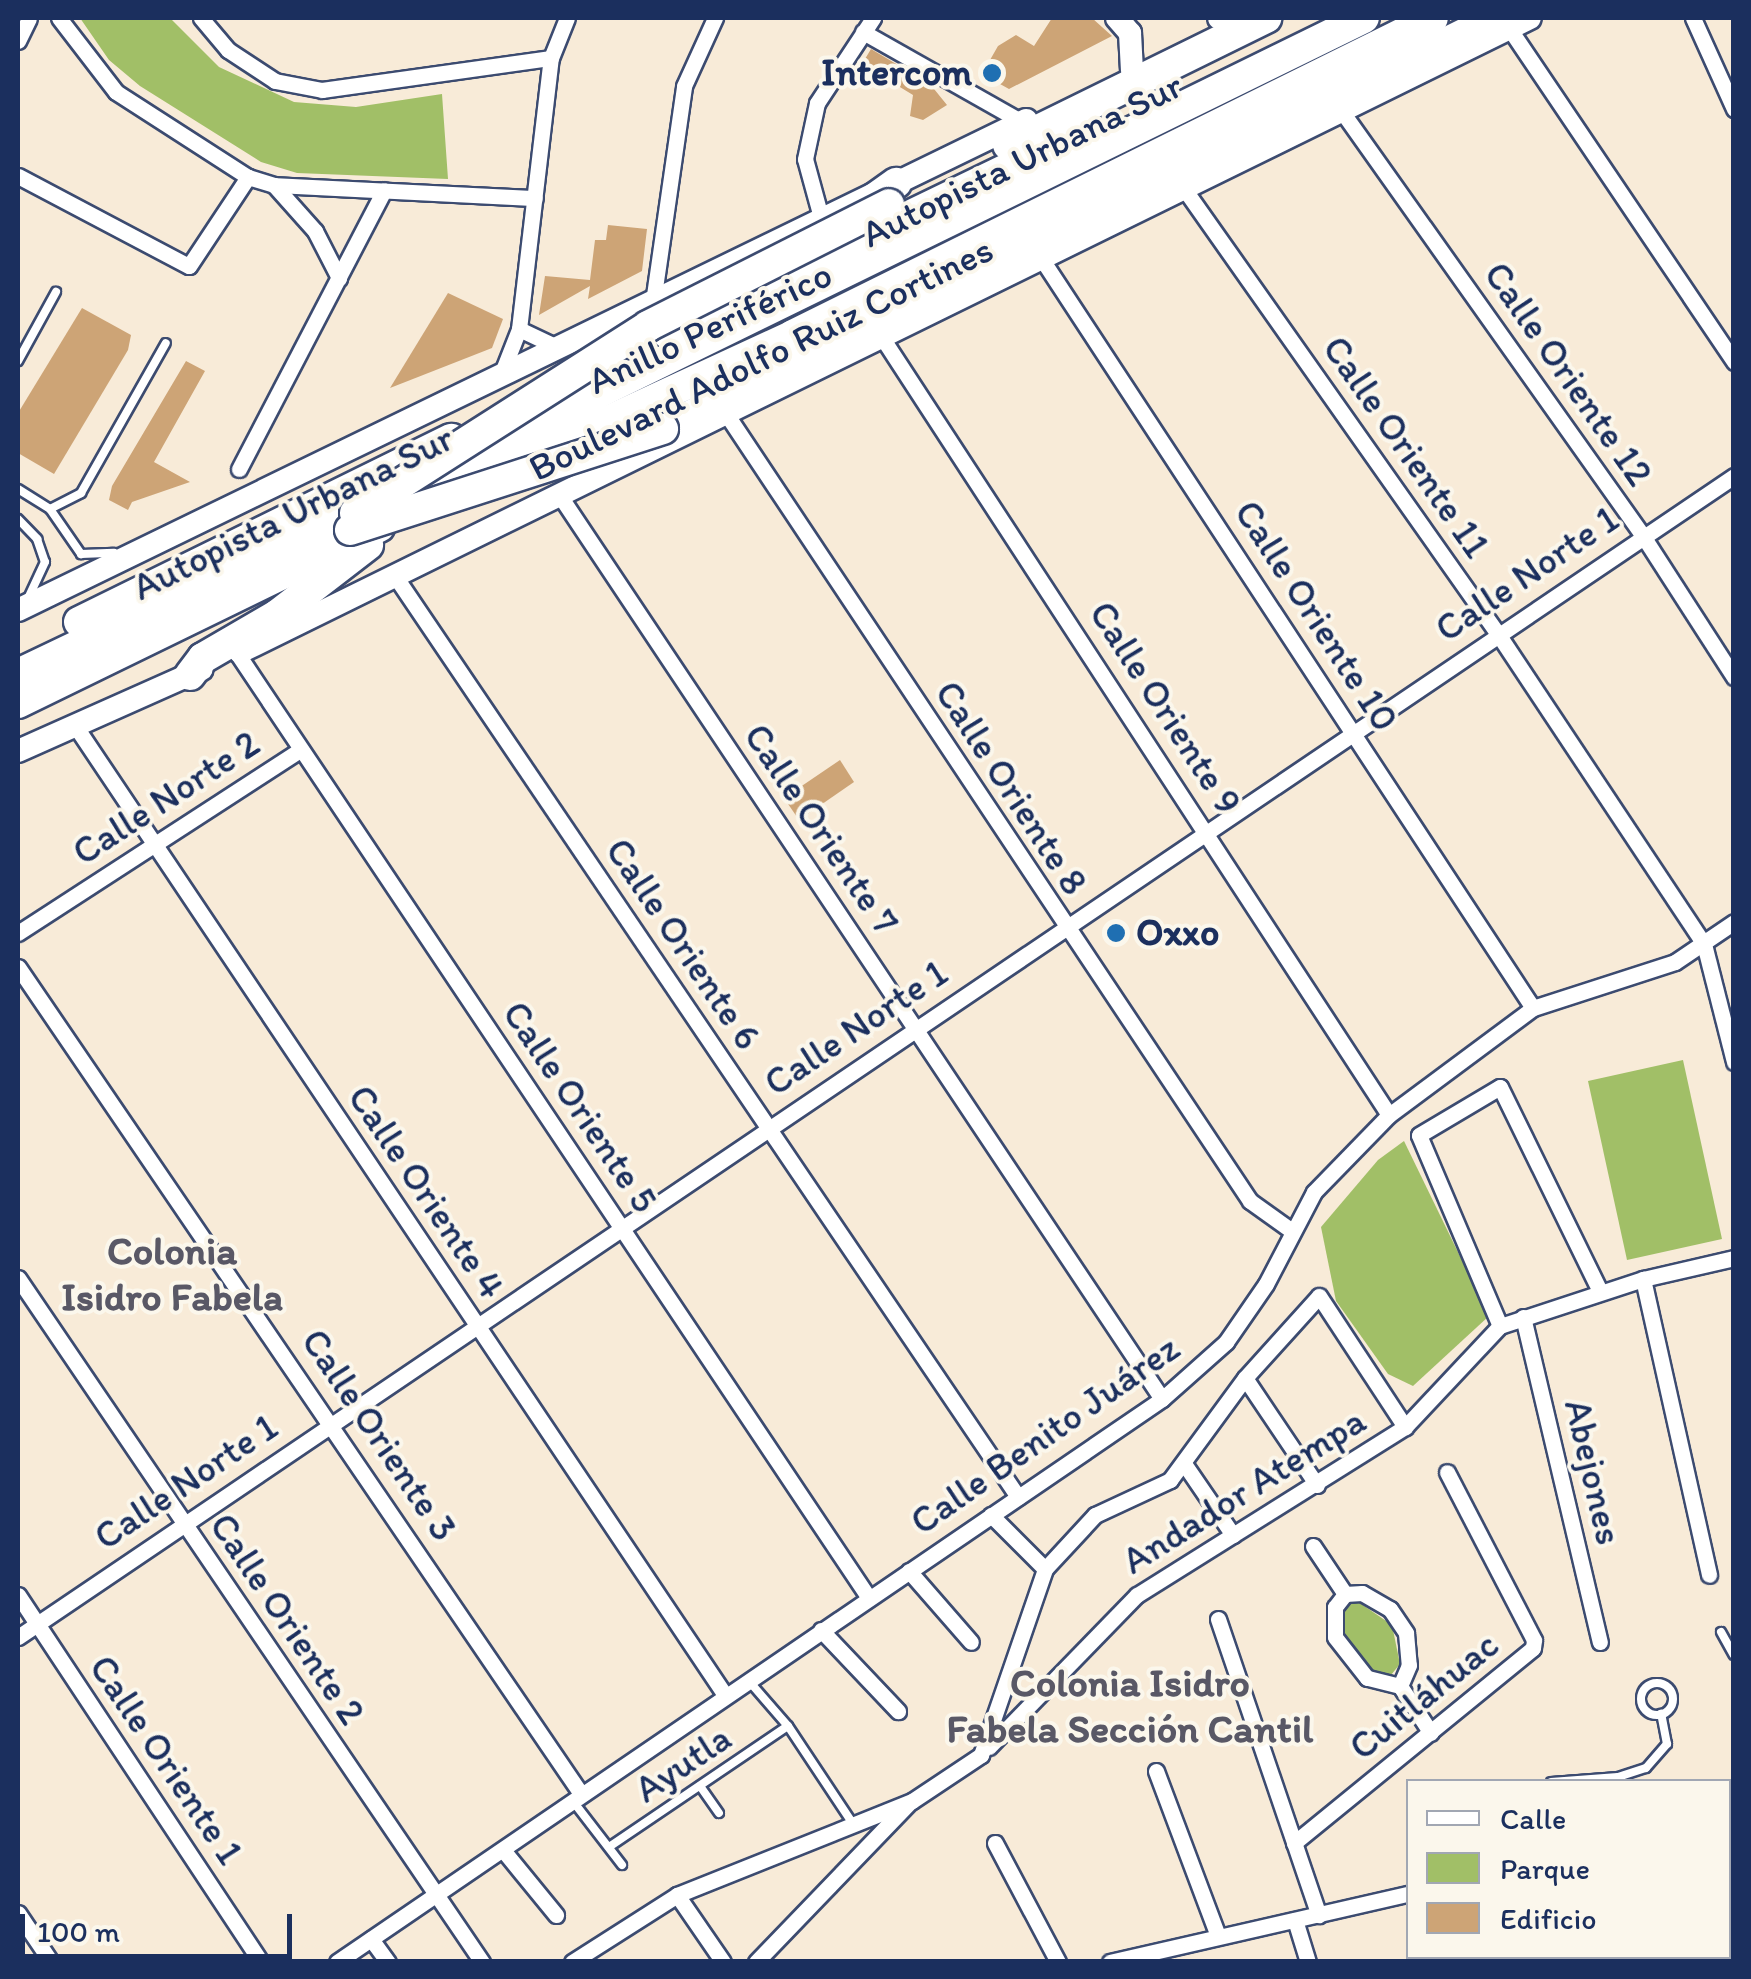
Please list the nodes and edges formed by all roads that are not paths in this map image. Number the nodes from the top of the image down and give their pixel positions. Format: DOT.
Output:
graph roads {
  1 [pos="29,18"];
  2 [pos="59,18"];
  3 [pos="201,18"];
  4 [pos="568,18"];
  5 [pos="715,18"];
  6 [pos="873,18"];
  7 [pos="1266,18"];
  8 [pos="1327,18"];
  9 [pos="1364,18"];
  10 [pos="1434,18"];
  11 [pos="1447,18"];
  12 [pos="1693,18"];
  13 [pos="1230,19"];
  14 [pos="1512,21"];
  15 [pos="1132,23"];
  16 [pos="1409,24"];
  17 [pos="863,32"];
  18 [pos="18,41"];
  19 [pos="550,58"];
  20 [pos="1132,70"];
  21 [pos="1734,109"];
  22 [pos="1343,113"];
  23 [pos="1022,122"];
  24 [pos="18,176"];
  25 [pos="248,177"];
  26 [pos="896,184"];
  27 [pos="274,185"];
  28 [pos="1185,190"];
  29 [pos="384,191"];
  30 [pos="536,198"];
  31 [pos="822,221"];
  32 [pos="1043,260"];
  33 [pos="339,278"];
  34 [pos="56,292"];
  35 [pos="653,302"];
  36 [pos="724,304"];
  37 [pos="519,329"];
  38 [pos="883,339"];
  39 [pos="166,343"];
  40 [pos="557,347"];
  41 [pos="18,361"];
  42 [pos="1734,362"];
  43 [pos="501,375"];
  44 [pos="727,415"];
  45 [pos="239,469"];
  46 [pos="1734,476"];
  47 [pos="18,489"];
  48 [pos="560,496"];
  49 [pos="50,509"];
  50 [pos="400,516"];
  51 [pos="18,519"];
  52 [pos="352,522"];
  53 [pos="1642,536"];
  54 [pos="148,547"];
  55 [pos="395,576"];
  56 [pos="19,610"];
  57 [pos="1498,634"];
  58 [pos="18,653"];
  59 [pos="237,653"];
  60 [pos="18,674"];
  61 [pos="190,675"];
  62 [pos="1734,676"];
  63 [pos="18,690"];
  64 [pos="18,703"];
  65 [pos="74,724"];
  66 [pos="1352,732"];
  67 [pos="300,750"];
  68 [pos="18,751"];
  69 [pos="1207,829"];
  70 [pos="153,846"];
  71 [pos="1734,922"];
  72 [pos="1063,926"];
  73 [pos="18,933"];
  74 [pos="1704,944"];
  75 [pos="18,966"];
  76 [pos="1533,1008"];
  77 [pos="915,1028"];
  78 [pos="1734,1062"];
  79 [pos="1388,1115"];
  80 [pos="768,1127"];
  81 [pos="622,1228"];
  82 [pos="1292,1231"];
  83 [pos="1734,1258"];
  84 [pos="18,1278"];
  85 [pos="1643,1278"];
  86 [pos="1600,1291"];
  87 [pos="1523,1316"];
  88 [pos="1500,1326"];
  89 [pos="478,1327"];
  90 [pos="1246,1378"];
  91 [pos="1162,1398"];
  92 [pos="332,1422"];
  93 [pos="1405,1427"];
  94 [pos="1185,1465"];
  95 [pos="1447,1472"];
  96 [pos="1317,1485"];
  97 [pos="1018,1497"];
  98 [pos="991,1515"];
  99 [pos="183,1524"];
  100 [pos="1233,1535"];
  101 [pos="1313,1546"];
  102 [pos="1046,1569"];
  103 [pos="909,1571"];
  104 [pos="1709,1574"];
  105 [pos="1345,1594"];
  106 [pos="18,1595"];
  107 [pos="870,1598"];
  108 [pos="1218,1619"];
  109 [pos="37,1624"];
  110 [pos="822,1630"];
  111 [pos="1720,1632"];
  112 [pos="18,1637"];
  113 [pos="972,1642"];
  114 [pos="1600,1642"];
  115 [pos="1734,1655"];
  116 [pos="748,1680"];
  117 [pos="1400,1686"];
  118 [pos="725,1695"];
  119 [pos="898,1711"];
  120 [pos="1661,1714"];
  121 [pos="788,1726"];
  122 [pos="1431,1733"];
  123 [pos="982,1755"];
  124 [pos="1156,1771"];
  125 [pos="1619,1779"];
  126 [pos="700,1786"];
  127 [pos="577,1797"];
  128 [pos="912,1800"];
  129 [pos="719,1813"];
  130 [pos="851,1820"];
  131 [pos="1294,1843"];
  132 [pos="995,1844"];
  133 [pos="609,1847"];
  134 [pos="503,1850"];
  135 [pos="622,1865"];
  136 [pos="1406,1894"];
  137 [pos="676,1895"];
  138 [pos="436,1896"];
  139 [pos="18,1913"];
  140 [pos="556,1915"];
  141 [pos="1318,1915"];
  142 [pos="1295,1920"];
  143 [pos="1218,1936"];
  144 [pos="372,1938"];
  145 [pos="50,1962"];
  146 [pos="261,1962"];
  147 [pos="337,1962"];
  148 [pos="388,1962"];
  149 [pos="482,1962"];
  150 [pos="572,1962"];
  151 [pos="722,1962"];
  152 [pos="756,1962"];
  153 [pos="1058,1962"];
  154 [pos="1110,1962"];
  155 [pos="1308,1962"];
  1 -- 18 [label="street"];
  2 -- 25 [label="street"];
  3 -- 19 [label="street"];
  4 -- 19 [label="street"];
  5 -- 35 [label="street"];
  6 -- 17 [label="street"];
  7 -- 52 [label="highway, bridge"];
  8 -- 36 [label="highway, Anillo Periférico"];
  9 -- 52 [label="highway, Autopista Urbana Sur, bridge"];
  10 -- 16 [label="highway, Anillo Periférico"];
  11 -- 16 [label="highway"];
  12 -- 21 [label="street"];
  13 -- 20 [label="main road"];
  14 -- 22 [label="main road, Boulevard Adolfo Ruiz Cortines"];
  14 -- 42 [label="street"];
  14 -- 52 [label="highway, bridge"];
  15 -- 20 [label="main road"];
  16 -- 50 [label="highway, Anillo Periférico"];
  16 -- 52 [label="highway, Autopista Urbana Sur, bridge"];
  17 -- 23 [label="street"];
  17 -- 31 [label="street"];
  19 -- 30 [label="street"];
  20 -- 23 [label="main road"];
  22 -- 28 [label="main road, Boulevard Adolfo Ruiz Cortines"];
  22 -- 53 [label="street, Calle Oriente 12"];
  23 -- 26 [label="main road"];
  24 -- 25 [label="street"];
  25 -- 27 [label="street"];
  26 -- 31 [label="main road"];
  26 -- 36 [label="highway"];
  27 -- 29 [label="street"];
  27 -- 33 [label="street"];
  28 -- 32 [label="main road, Boulevard Adolfo Ruiz Cortines"];
  28 -- 57 [label="street, Calle Oriente 11"];
  29 -- 30 [label="street"];
  29 -- 33 [label="street"];
  30 -- 37 [label="street"];
  31 -- 35 [label="main road"];
  32 -- 38 [label="main road, Boulevard Adolfo Ruiz Cortines"];
  32 -- 66 [label="street, Calle Oriente 10"];
  33 -- 45 [label="street"];
  34 -- 41 [label="lane"];
  35 -- 40 [label="main road"];
  36 -- 58 [label="highway, Anillo Periférico"];
  37 -- 40 [label="street"];
  37 -- 43 [label="street"];
  38 -- 44 [label="main road, Boulevard Adolfo Ruiz Cortines"];
  38 -- 69 [label="street, Calle Oriente 9"];
  39 -- 49 [label="lane"];
  40 -- 43 [label="main road"];
  43 -- 54 [label="main road"];
  44 -- 48 [label="main road, Boulevard Adolfo Ruiz Cortines"];
  44 -- 72 [label="street, Calle Oriente 8"];
  46 -- 53 [label="street, Calle Norte 1"];
  47 -- 49 [label="lane"];
  48 -- 55 [label="main road, Boulevard Adolfo Ruiz Cortines"];
  48 -- 77 [label="street, Calle Oriente 7"];
  49 -- 54 [label="lane"];
  50 -- 61 [label="highway"];
  50 -- 64 [label="highway, Anillo Periférico"];
  51 -- 56 [label="lane"];
  52 -- 60 [label="highway, Autopista Urbana Sur"];
  52 -- 63 [label="highway, Autopista Urbana Sur"];
  53 -- 57 [label="street, Calle Norte 1"];
  53 -- 62 [label="street, Calle Oriente 12"];
  54 -- 56 [label="main road"];
  55 -- 59 [label="main road, Boulevard Adolfo Ruiz Cortines"];
  55 -- 80 [label="street, Calle Oriente 6"];
  57 -- 66 [label="street, Calle Norte 1"];
  57 -- 74 [label="street, Calle Oriente 11"];
  59 -- 61 [label="main road, Boulevard Adolfo Ruiz Cortines"];
  59 -- 67 [label="street, Calle Oriente 5"];
  61 -- 65 [label="main road, Boulevard Adolfo Ruiz Cortines"];
  65 -- 68 [label="main road, Boulevard Adolfo Ruiz Cortines"];
  65 -- 70 [label="street, Calle Oriente 4"];
  66 -- 69 [label="street, Calle Norte 1"];
  66 -- 76 [label="street, Calle Oriente 10"];
  67 -- 70 [label="street, Calle Norte 2"];
  67 -- 81 [label="street, Calle Oriente 5"];
  69 -- 72 [label="street, Calle Norte 1"];
  69 -- 79 [label="street, Calle Oriente 9"];
  70 -- 73 [label="street, Calle Norte 2"];
  70 -- 89 [label="street, Calle Oriente 4"];
  71 -- 74 [label="street, Calle Benito Juárez"];
  72 -- 77 [label="street, Calle Norte 1"];
  72 -- 82 [label="street, Calle Oriente 8"];
  74 -- 76 [label="street, Calle Benito Juárez"];
  74 -- 78 [label="street, Calle Oriente 11"];
  75 -- 92 [label="street, Calle Oriente 3"];
  76 -- 79 [label="street, Calle Benito Juárez"];
  77 -- 80 [label="street, Calle Norte 1"];
  77 -- 91 [label="street, Calle Oriente 7"];
  79 -- 82 [label="street, Calle Benito Juárez"];
  80 -- 81 [label="street, Calle Norte 1"];
  80 -- 97 [label="street, Calle Oriente 6"];
  81 -- 89 [label="street, Calle Norte 1"];
  81 -- 107 [label="street, Calle Oriente 5"];
  82 -- 91 [label="street, Calle Benito Juárez"];
  83 -- 85 [label="street"];
  84 -- 99 [label="street, Calle Oriente 2"];
  85 -- 86 [label="street"];
  85 -- 104 [label="street"];
  86 -- 87 [label="street"];
  86 -- 88 [label="street"];
  87 -- 88 [label="street"];
  87 -- 114 [label="street, Abejones"];
  88 -- 93 [label="street, Andador Atempa"];
  89 -- 92 [label="street, Calle Norte 1"];
  89 -- 118 [label="street, Calle Oriente 4"];
  90 -- 93 [label="street"];
  90 -- 94 [label="street"];
  90 -- 96 [label="street"];
  91 -- 97 [label="street, Calle Benito Juárez"];
  92 -- 99 [label="street, Calle Norte 1"];
  92 -- 127 [label="street, Calle Oriente 3"];
  93 -- 96 [label="street, Andador Atempa"];
  94 -- 100 [label="street"];
  94 -- 102 [label="street"];
  95 -- 122 [label="street, Cuitláhuac"];
  96 -- 100 [label="street, Andador Atempa"];
  97 -- 98 [label="street, Calle Benito Juárez"];
  98 -- 102 [label="street"];
  98 -- 103 [label="street, Calle Benito Juárez"];
  99 -- 109 [label="street, Calle Norte 1"];
  99 -- 138 [label="street, Calle Oriente 2"];
  100 -- 123 [label="street, Andador Atempa"];
  101 -- 105 [label="street"];
  102 -- 123 [label="street"];
  103 -- 107 [label="street, Calle Benito Juárez"];
  103 -- 113 [label="street"];
  105 -- 117 [label="street"];
  105 -- 117 [label="street"];
  106 -- 109 [label="street, Calle Oriente 1"];
  107 -- 110 [label="street, Calle Benito Juárez"];
  108 -- 131 [label="street"];
  109 -- 112 [label="street, Calle Norte 1"];
  109 -- 146 [label="street, Calle Oriente 1"];
  110 -- 116 [label="street, Calle Benito Juárez"];
  110 -- 119 [label="street"];
  111 -- 115 [label="lane"];
  116 -- 118 [label="street, Calle Benito Juárez"];
  116 -- 121 [label="lane"];
  117 -- 122 [label="street"];
  118 -- 127 [label="street, Calle Benito Juárez"];
  120 -- 120 [label="lane"];
  120 -- 125 [label="lane"];
  121 -- 126 [label="lane, Ayutla"];
  121 -- 130 [label="lane"];
  122 -- 131 [label="street, Cuitláhuac"];
  123 -- 128 [label="street, Andador Atempa"];
  124 -- 143 [label="street"];
  126 -- 129 [label="lane"];
  126 -- 133 [label="lane, Ayutla"];
  127 -- 133 [label="lane"];
  127 -- 134 [label="street, Calle Benito Juárez"];
  128 -- 130 [label="street"];
  128 -- 152 [label="street"];
  130 -- 137 [label="street"];
  131 -- 141 [label="street"];
  132 -- 153 [label="street"];
  133 -- 135 [label="lane"];
  134 -- 138 [label="street, Calle Benito Juárez"];
  134 -- 140 [label="street"];
  136 -- 141 [label="street"];
  137 -- 150 [label="street"];
  137 -- 151 [label="street"];
  138 -- 144 [label="street, Calle Benito Juárez"];
  138 -- 149 [label="street, Calle Oriente 2"];
  139 -- 145 [label="street"];
  141 -- 142 [label="street"];
  142 -- 143 [label="street"];
  142 -- 155 [label="street"];
  143 -- 154 [label="street"];
  144 -- 147 [label="street, Calle Benito Juárez"];
  144 -- 148 [label="street"];
}
